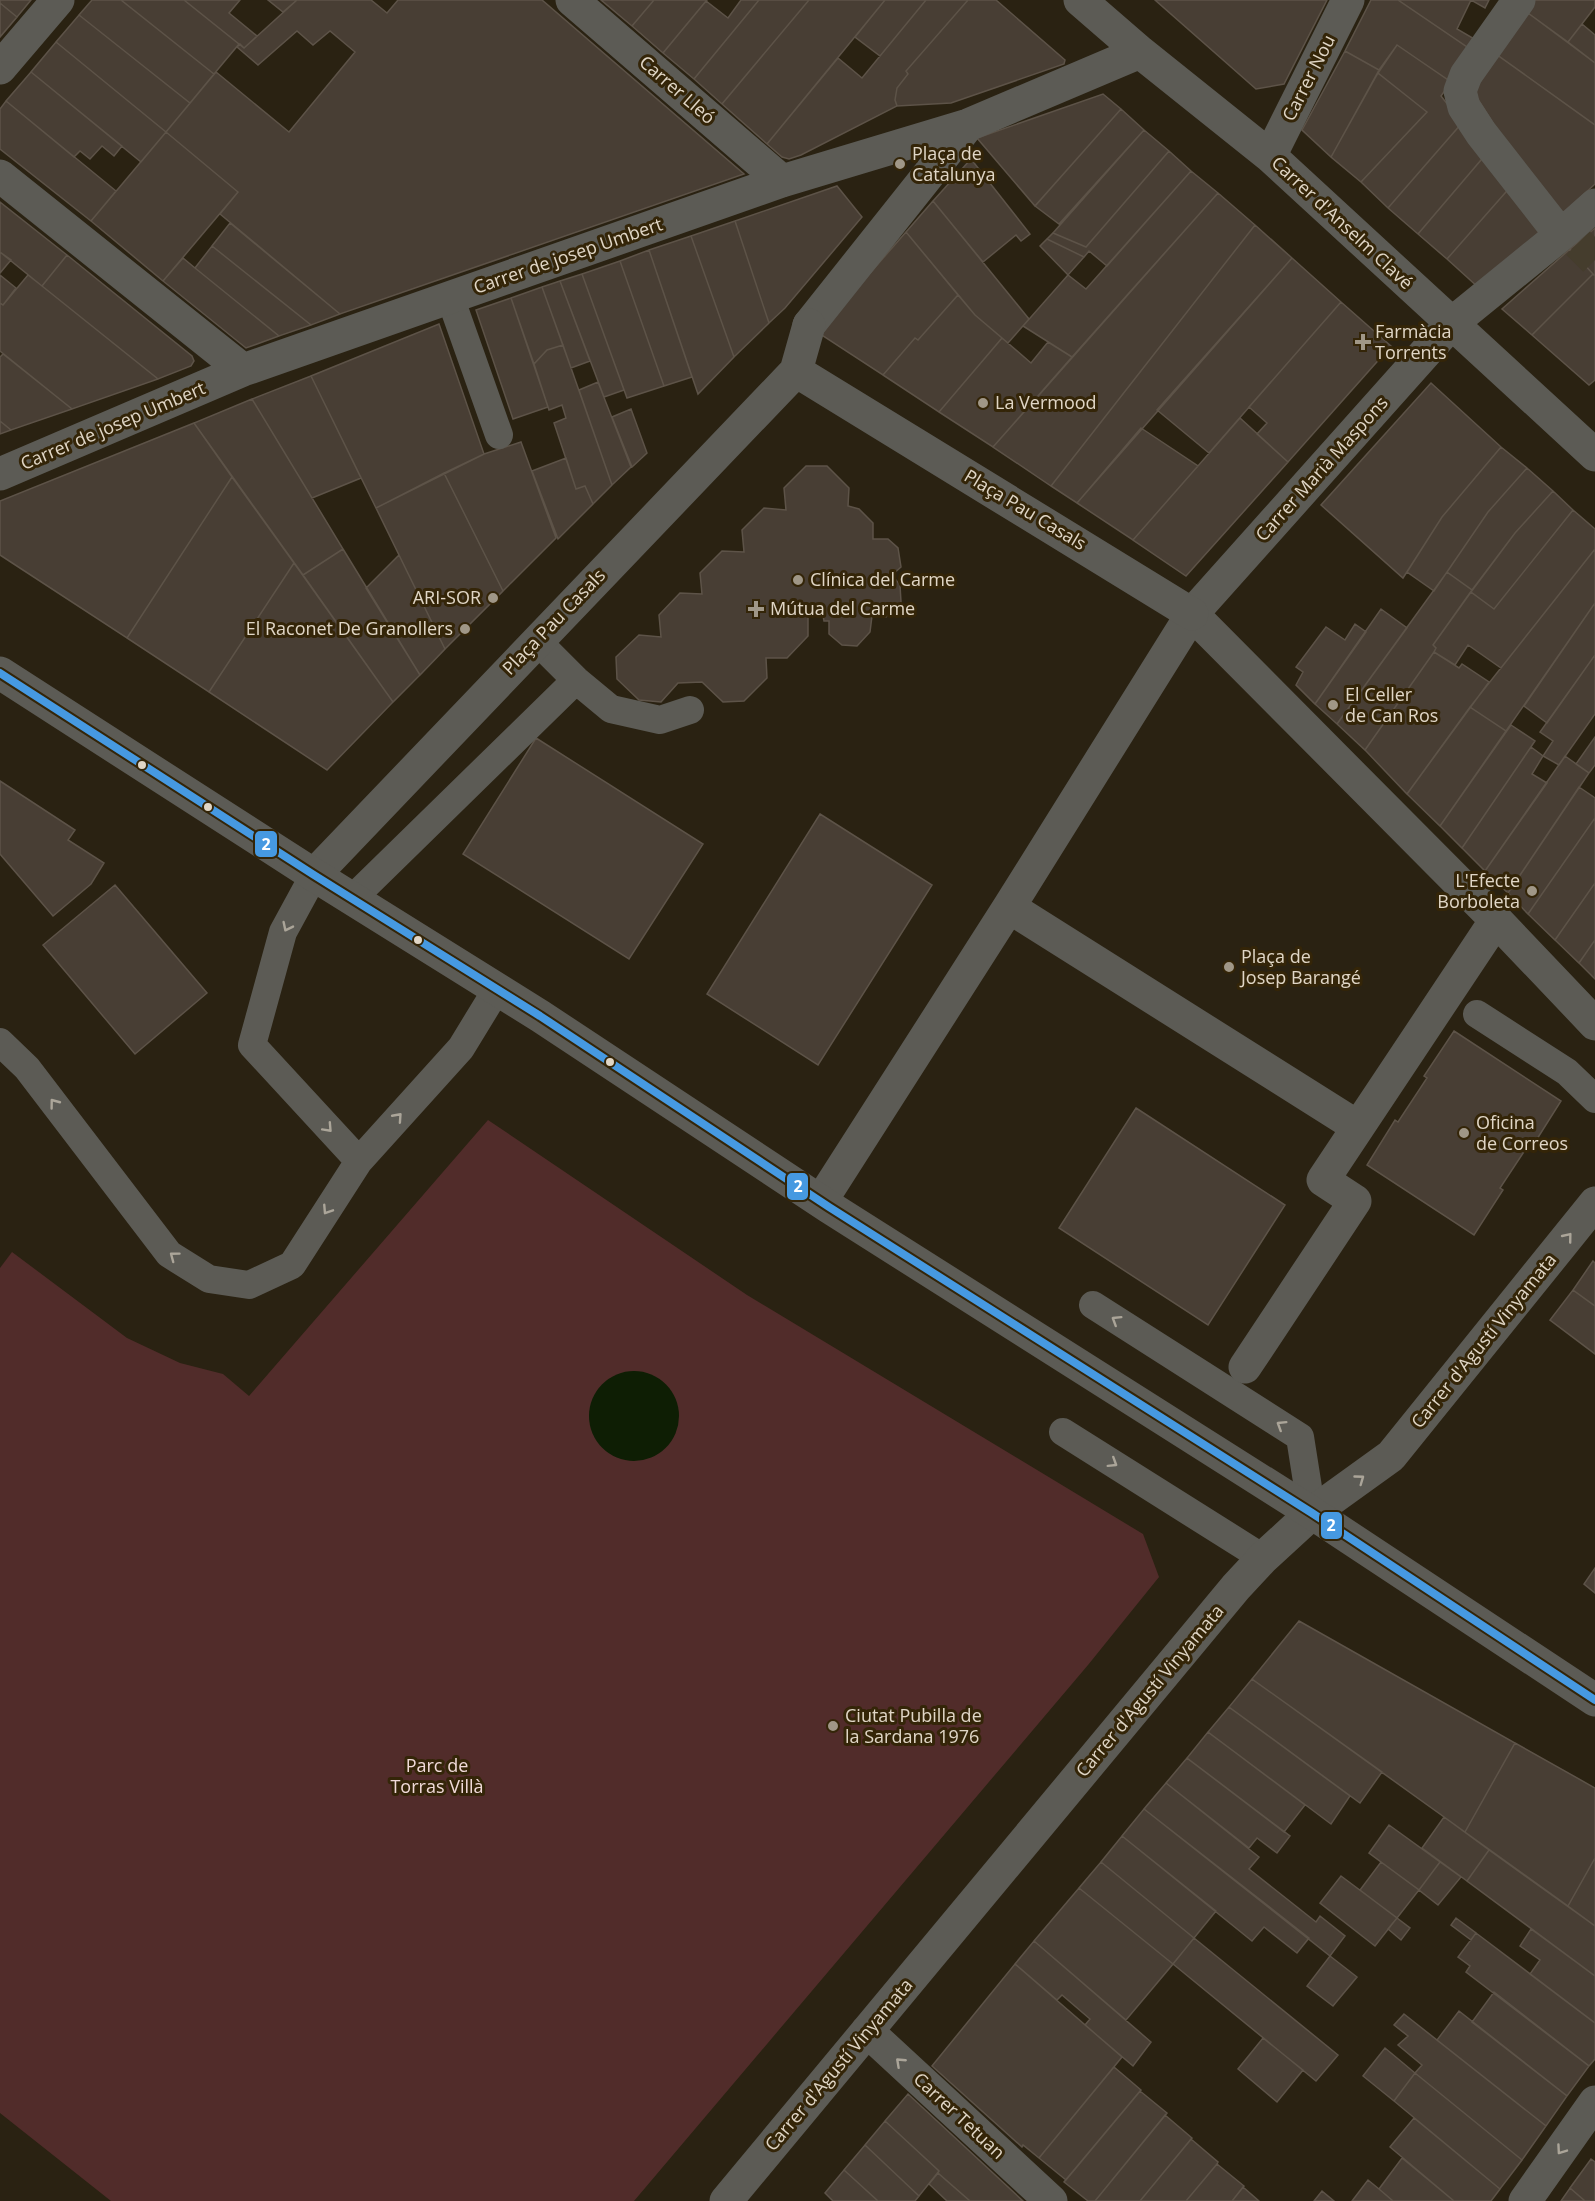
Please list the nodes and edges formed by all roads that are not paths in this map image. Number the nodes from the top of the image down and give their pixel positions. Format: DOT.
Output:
graph roads {
  1 [pos="58,0"];
  2 [pos="572,0"];
  3 [pos="1080,0"];
  4 [pos="1348,0"];
  5 [pos="1519,0"];
  6 [pos="1140,51"];
  7 [pos="0,68"];
  8 [pos="968,125"];
  9 [pos="887,149"];
  10 [pos="1270,156"];
  11 [pos="0,176"];
  12 [pos="783,181"];
  13 [pos="914,193"];
  14 [pos="1595,205"];
  15 [pos="1569,235"];
  16 [pos="450,297"];
  17 [pos="1452,324"];
  18 [pos="243,370"];
  19 [pos="796,371"];
  20 [pos="499,435"];
  21 [pos="1595,455"];
  22 [pos="0,474"];
  23 [pos="1192,614"];
  24 [pos="537,641"];
  25 [pos="0,673"];
  26 [pos="576,680"];
  27 [pos="690,710"];
  28 [pos="314,875"];
  29 [pos="352,899"];
  30 [pos="1009,907"];
  31 [pos="1496,920"];
  32 [pos="497,989"];
  33 [pos="1477,1014"];
  34 [pos="1595,1024"];
  35 [pos="0,1042"];
  36 [pos="1595,1099"];
  37 [pos="1358,1127"];
  38 [pos="359,1161"];
  39 [pos="821,1201"];
  40 [pos="1595,1203"];
  41 [pos="1093,1305"];
  42 [pos="1245,1367"];
  43 [pos="1063,1432"];
  44 [pos="1312,1513"];
  45 [pos="1263,1558"];
  46 [pos="1595,1700"];
  47 [pos="867,2031"];
  48 [pos="1595,2102"];
  49 [pos="726,2201"];
  50 [pos="1051,2201"];
  51 [pos="1525,2201"];
  1 -- 7 [label="street"];
  2 -- 12 [label="street, Carrer Lleó"];
  3 -- 6 [label="street, Carrer d'Anselm Clavé"];
  4 -- 10 [label="street, Carrer Nou"];
  5 -- 15 [label="street"];
  6 -- 8 [label="street, Carrer de josep Umbert"];
  6 -- 10 [label="street, Carrer d'Anselm Clavé"];
  8 -- 9 [label="street, Carrer de josep Umbert"];
  8 -- 13 [label="street"];
  9 -- 12 [label="street, Carrer de josep Umbert"];
  9 -- 13 [label="street"];
  10 -- 17 [label="street, Carrer d'Anselm Clavé"];
  11 -- 18 [label="street"];
  12 -- 16 [label="street, Carrer de josep Umbert"];
  13 -- 19 [label="street, Plaça Pau Casals"];
  14 -- 15 [label="street, Carrer Marià Maspons"];
  15 -- 17 [label="street, Carrer Marià Maspons"];
  16 -- 18 [label="street, Carrer de josep Umbert"];
  16 -- 20 [label="lane"];
  17 -- 21 [label="street, Carrer d'Anselm Clavé"];
  17 -- 23 [label="street, Carrer Marià Maspons"];
  18 -- 22 [label="street, Carrer de josep Umbert"];
  19 -- 23 [label="street, Plaça Pau Casals"];
  19 -- 24 [label="street, Plaça Pau Casals"];
  23 -- 30 [label="street"];
  23 -- 31 [label="street"];
  24 -- 26 [label="lane"];
  24 -- 28 [label="street, Plaça Pau Casals"];
  25 -- 28 [label="street"];
  26 -- 27 [label="lane"];
  26 -- 29 [label="lane"];
  28 -- 29 [label="street"];
  28 -- 38 [label="lane, one-way"];
  29 -- 32 [label="street"];
  30 -- 37 [label="street"];
  30 -- 39 [label="street"];
  31 -- 34 [label="street"];
  31 -- 37 [label="street"];
  38 -- 32 [label="lane, one-way"];
  32 -- 39 [label="street"];
  33 -- 36 [label="lane"];
  38 -- 35 [label="lane, one-way"];
  37 -- 42 [label="street"];
  39 -- 44 [label="street"];
  44 -- 40 [label="street, Carrer d'Agustí Vinyamata, one-way"];
  44 -- 41 [label="lane, one-way"];
  43 -- 45 [label="lane, one-way"];
  44 -- 45 [label="street, Carrer d'Agustí Vinyamata"];
  44 -- 46 [label="street"];
  45 -- 47 [label="street, Carrer d'Agustí Vinyamata"];
  47 -- 49 [label="street, Carrer d'Agustí Vinyamata"];
  50 -- 47 [label="street, Carrer Tetuan, one-way"];
  48 -- 51 [label="street, one-way"];
}
